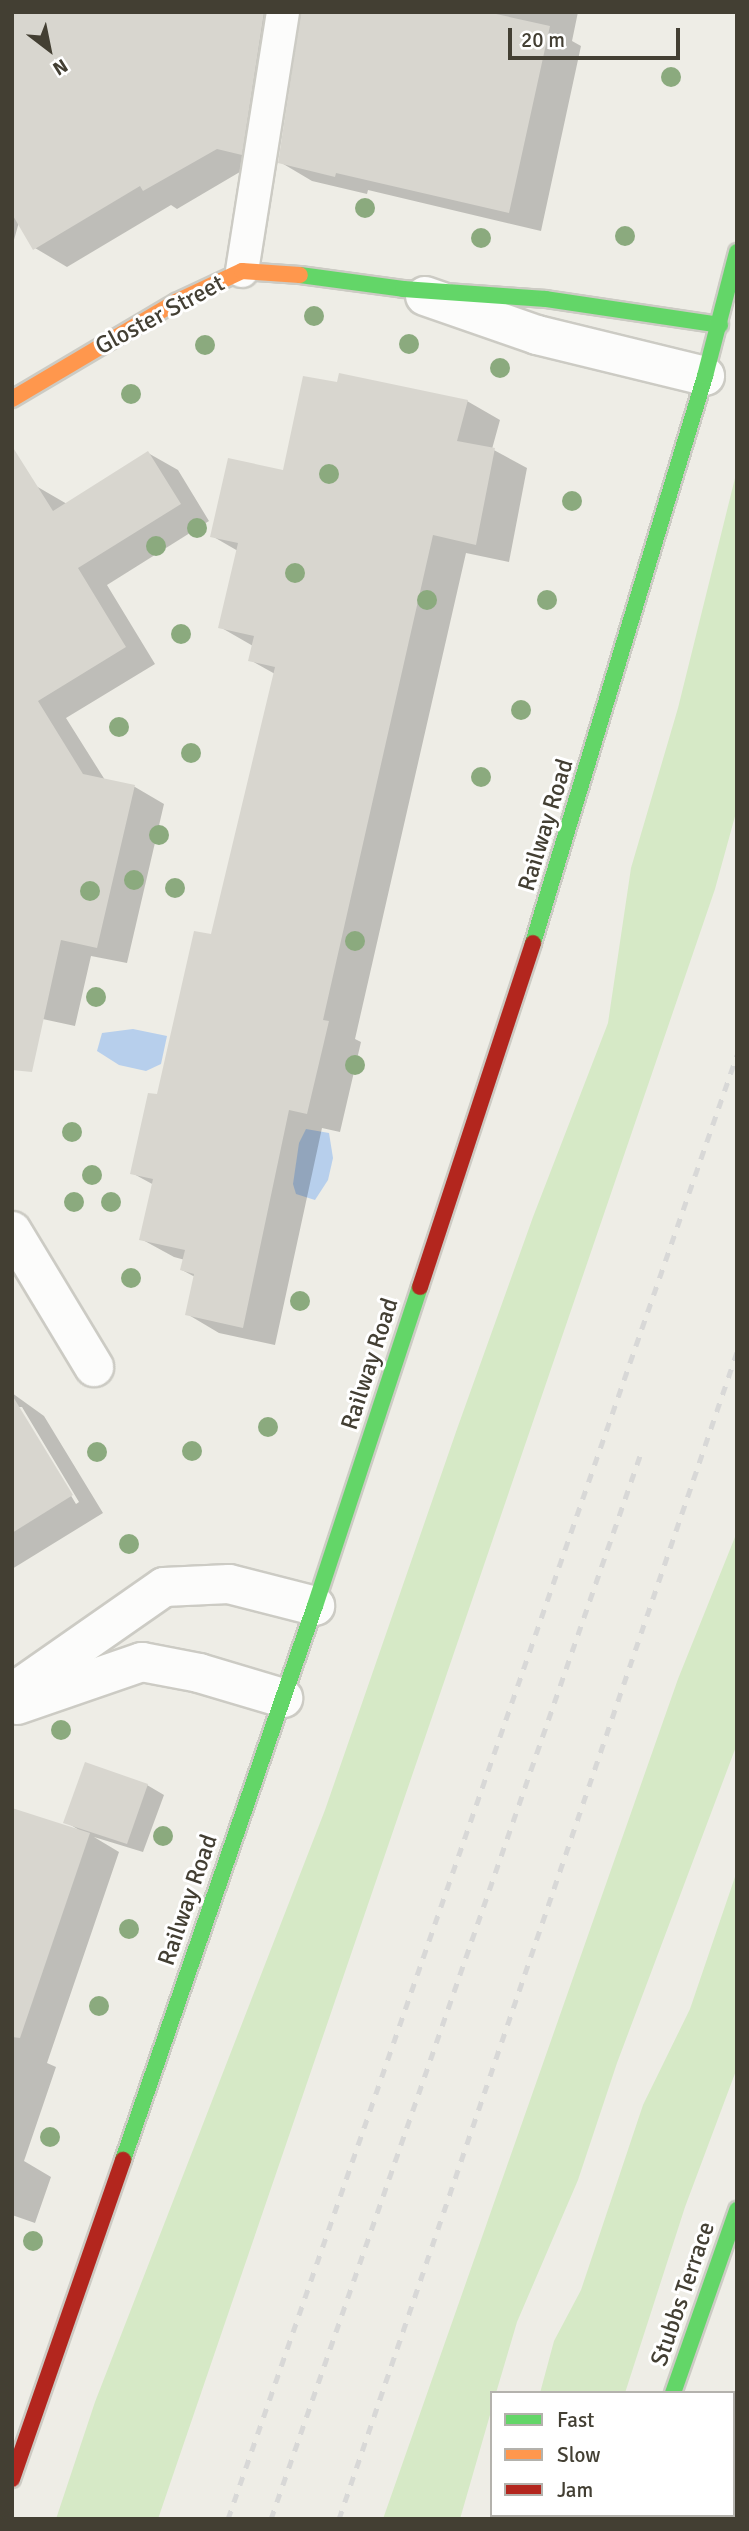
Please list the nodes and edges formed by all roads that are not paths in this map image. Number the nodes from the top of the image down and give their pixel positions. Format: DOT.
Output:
graph roads {
  1 [pos="283,12"];
  2 [pos="737,252"];
  3 [pos="242,271"];
  4 [pos="402,289"];
  5 [pos="720,326"];
  6 [pos="705,376"];
  7 [pos="12,400"];
  8 [pos="12,1231"];
  9 [pos="94,1367"];
  10 [pos="315,1606"];
  11 [pos="12,1693"];
  12 [pos="283,1698"];
  13 [pos="12,1707"];
  14 [pos="737,2210"];
  15 [pos="674,2391"];
  16 [pos="12,2479"];
  1 -- 3 [label="lane"];
  2 -- 5 [label="main road, Railway Road"];
  3 -- 4 [label="main road, Gloster Street"];
  3 -- 7 [label="main road, Gloster Street"];
  4 -- 5 [label="main road, Gloster Street"];
  4 -- 6 [label="street, Gloster Street"];
  5 -- 6 [label="main road, Railway Road"];
  6 -- 10 [label="main road, Railway Road"];
  8 -- 9 [label="street"];
  10 -- 11 [label="street"];
  10 -- 12 [label="main road, Railway Road"];
  12 -- 13 [label="street"];
  12 -- 16 [label="main road, Railway Road"];
  14 -- 15 [label="main road, Stubbs Terrace"];
}
